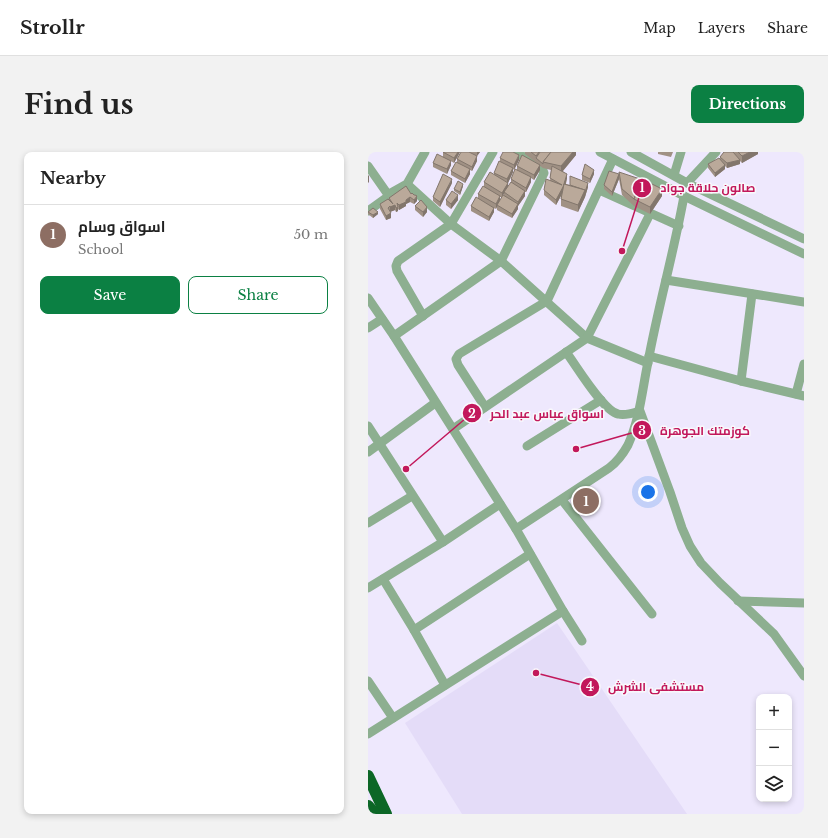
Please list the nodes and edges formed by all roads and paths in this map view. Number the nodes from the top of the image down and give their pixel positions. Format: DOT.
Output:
graph roads {
  1 [pos="425,152"];
  2 [pos="493,152"];
  3 [pos="514,152"];
  4 [pos="600,152"];
  5 [pos="681,152"];
  6 [pos="716,152"];
  7 [pos="633,153"];
  8 [pos="613,158"];
  9 [pos="368,166"];
  10 [pos="628,166"];
  11 [pos="674,175"];
  12 [pos="687,183"];
  13 [pos="407,184"];
  14 [pos="598,190"];
  15 [pos="389,196"];
  16 [pos="684,196"];
  17 [pos="368,211"];
  18 [pos="650,214"];
  19 [pos="451,224"];
  20 [pos="679,226"];
  21 [pos="804,239"];
  22 [pos="804,254"];
  23 [pos="502,261"];
  24 [pos="666,280"];
  25 [pos="752,294"];
  26 [pos="368,298"];
  27 [pos="547,301"];
  28 [pos="804,302"];
  29 [pos="423,316"];
  30 [pos="382,319"];
  31 [pos="368,328"];
  32 [pos="394,336"];
  33 [pos="587,338"];
  34 [pos="566,352"];
  35 [pos="648,360"];
  36 [pos="804,364"];
  37 [pos="741,381"];
  38 [pos="800,395"];
  39 [pos="601,400"];
  40 [pos="435,403"];
  41 [pos="485,407"];
  42 [pos="640,411"];
  43 [pos="368,426"];
  44 [pos="453,429"];
  45 [pos="380,444"];
  46 [pos="527,446"];
  47 [pos="368,452"];
  48 [pos="412,496"];
  49 [pos="562,500"];
  50 [pos="500,504"];
  51 [pos="368,523"];
  52 [pos="516,529"];
  53 [pos="443,542"];
  54 [pos="530,554"];
  55 [pos="383,579"];
  56 [pos="368,588"];
  57 [pos="738,601"];
  58 [pos="804,603"];
  59 [pos="563,611"];
  60 [pos="652,614"];
  61 [pos="414,630"];
  62 [pos="582,641"];
  63 [pos="804,676"];
  64 [pos="368,680"];
  65 [pos="445,685"];
  66 [pos="393,718"];
  67 [pos="368,734"];
  68 [pos="368,776"];
  69 [pos="368,806"];
  70 [pos="375,814"];
  71 [pos="386,814"];
  1 -- 13 [label="street"];
  2 -- 19 [label="street"];
  3 -- 23 [label="street"];
  4 -- 8 [label="street"];
  5 -- 11 [label="street"];
  6 -- 12 [label="street"];
  7 -- 10 [label="street"];
  7 -- 11 [label="street"];
  8 -- 10 [label="street"];
  8 -- 14 [label="street"];
  9 -- 15 [label="street"];
  10 -- 16 [label="street"];
  11 -- 12 [label="street"];
  12 -- 21 [label="street"];
  13 -- 15 [label="street"];
  13 -- 19 [label="street"];
  14 -- 18 [label="street"];
  14 -- 27 [label="street"];
  15 -- 17 [label="street"];
  16 -- 20 [label="street"];
  16 -- 22 [label="street"];
  18 -- 20 [label="street"];
  18 -- 33 [label="street"];
  19 -- 23 [label="street"];
  19 -- 29 [label="street"];
  20 -- 24 [label="street"];
  23 -- 27 [label="street"];
  23 -- 29 [label="street"];
  24 -- 25 [label="street"];
  24 -- 35 [label="street"];
  25 -- 28 [label="street"];
  25 -- 37 [label="street"];
  26 -- 30 [label="street"];
  27 -- 33 [label="street"];
  27 -- 41 [label="street"];
  29 -- 32 [label="street"];
  30 -- 31 [label="street"];
  30 -- 32 [label="street"];
  32 -- 40 [label="street"];
  33 -- 34 [label="street"];
  33 -- 35 [label="street"];
  34 -- 39 [label="street"];
  34 -- 41 [label="street"];
  35 -- 37 [label="street"];
  35 -- 42 [label="street"];
  36 -- 38 [label="street"];
  37 -- 38 [label="street"];
  39 -- 42 [label="street"];
  39 -- 46 [label="street"];
  40 -- 44 [label="street"];
  40 -- 45 [label="street"];
  41 -- 44 [label="street"];
  42 -- 49 [label="street"];
  42 -- 57 [label="street"];
  43 -- 45 [label="street"];
  44 -- 50 [label="street"];
  45 -- 47 [label="street"];
  45 -- 48 [label="street"];
  48 -- 51 [label="street"];
  48 -- 53 [label="street"];
  49 -- 52 [label="street"];
  49 -- 60 [label="street"];
  50 -- 52 [label="street"];
  50 -- 53 [label="street"];
  52 -- 54 [label="street"];
  53 -- 55 [label="street"];
  54 -- 59 [label="street"];
  54 -- 61 [label="street"];
  55 -- 56 [label="street"];
  55 -- 61 [label="street"];
  57 -- 58 [label="street"];
  57 -- 63 [label="street"];
  59 -- 62 [label="street"];
  59 -- 65 [label="street"];
  61 -- 65 [label="street"];
  64 -- 66 [label="street"];
  65 -- 66 [label="street"];
  66 -- 67 [label="street"];
  68 -- 71 [label="highway"];
  69 -- 70 [label="highway"];
}
